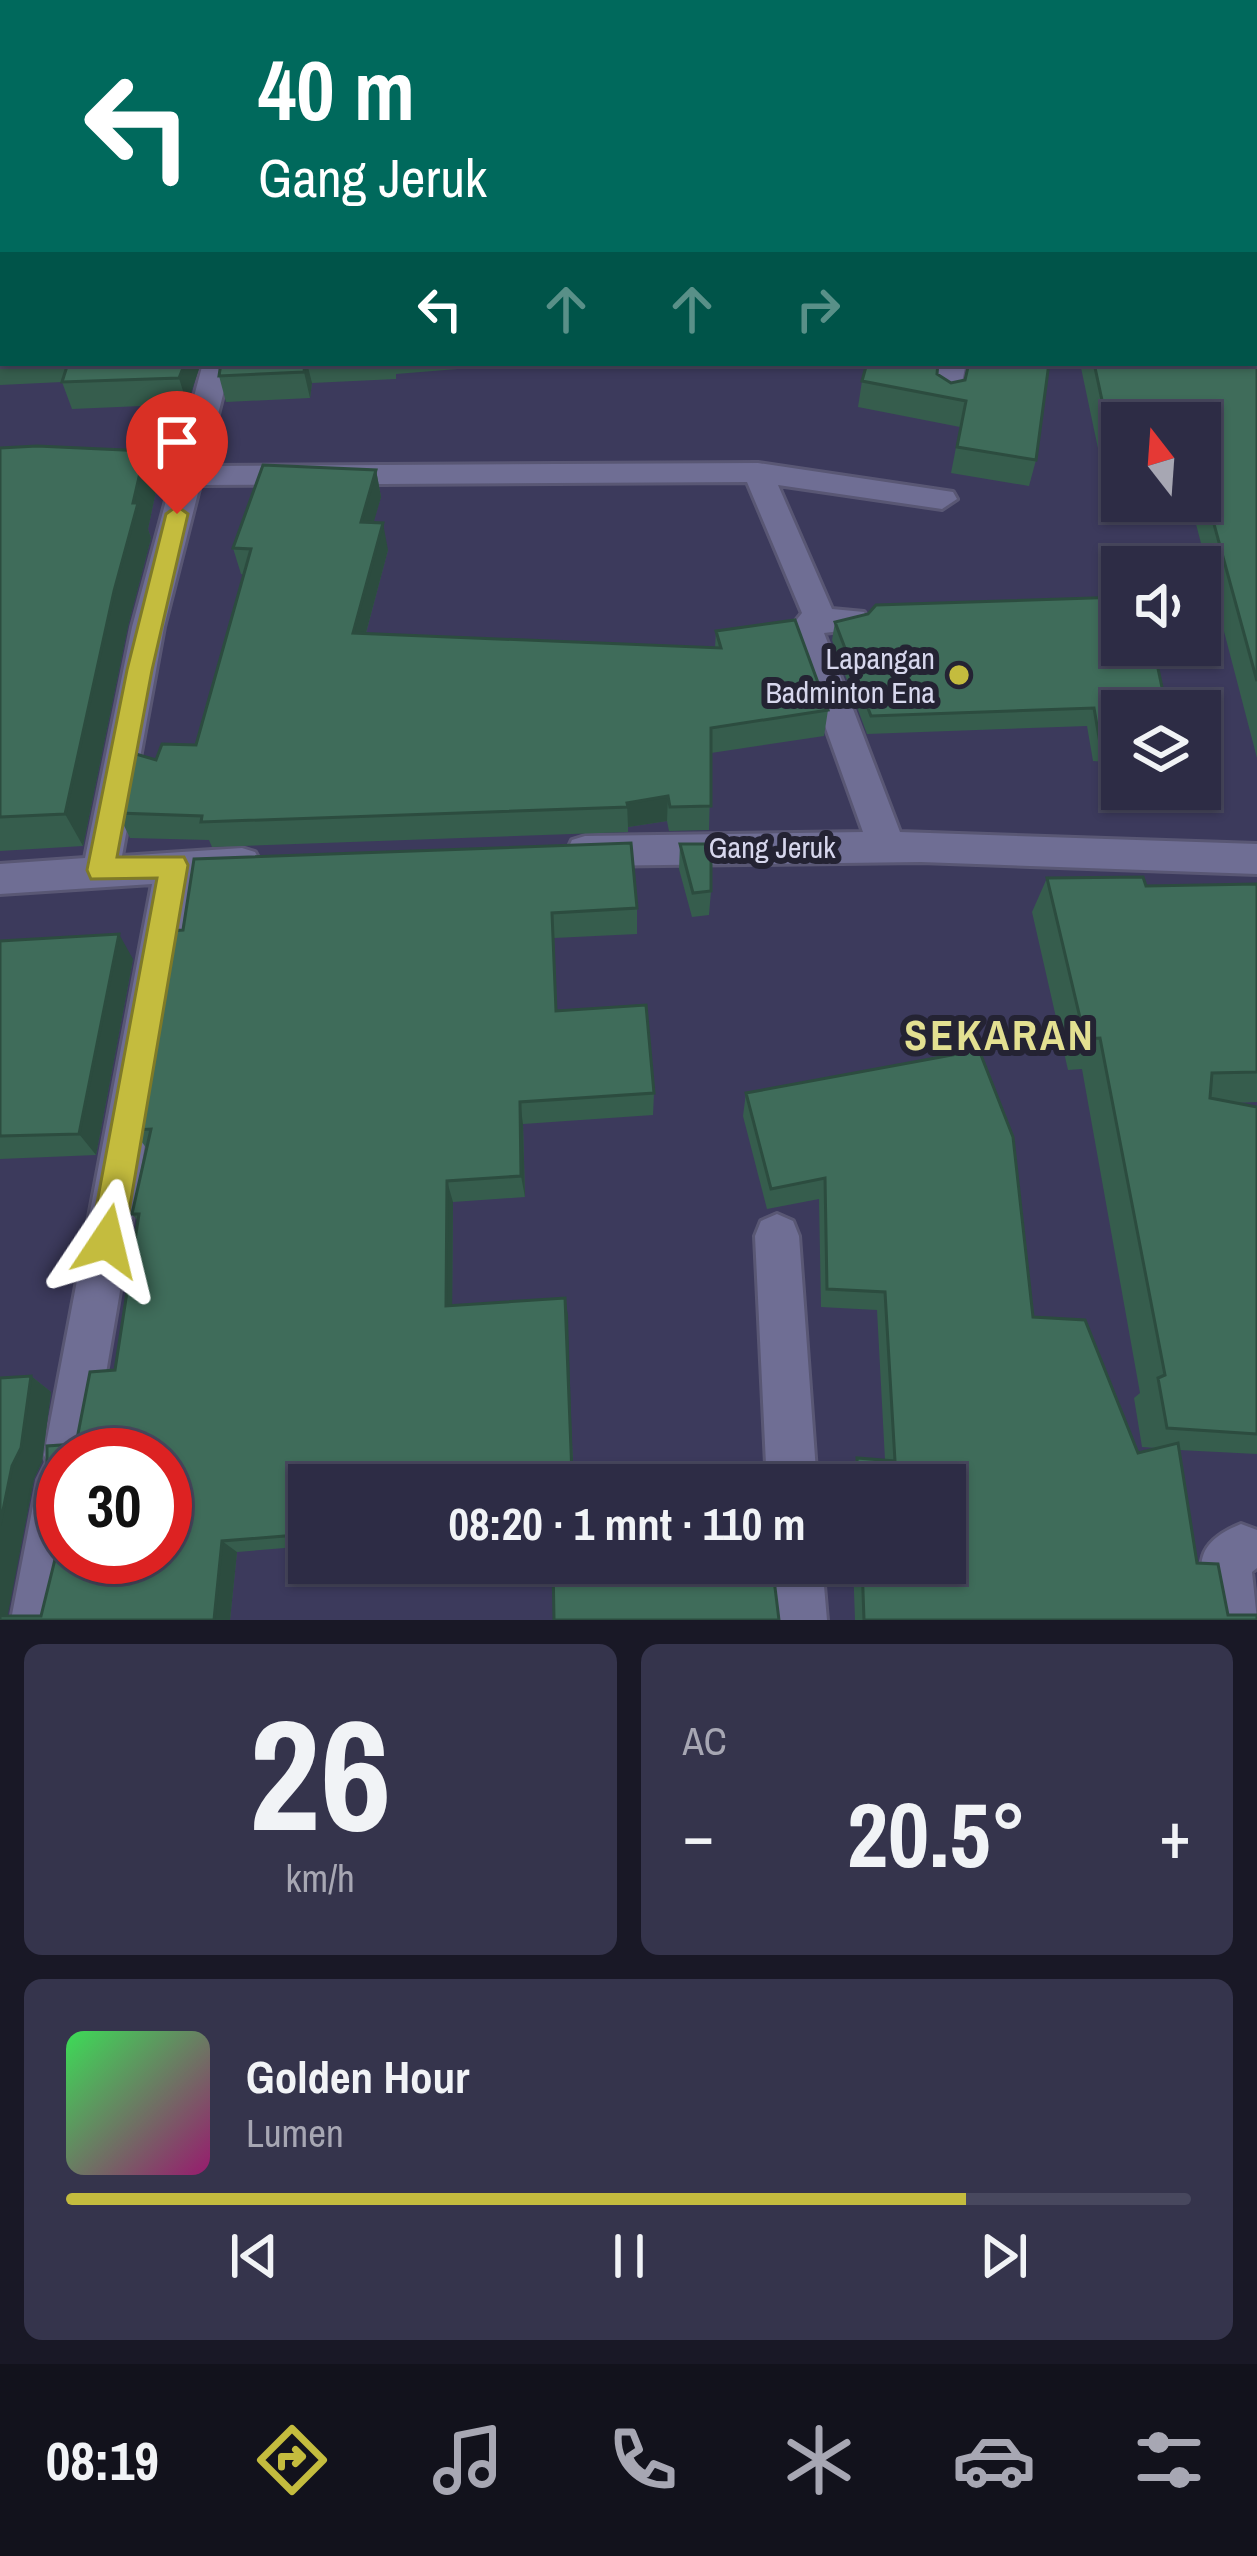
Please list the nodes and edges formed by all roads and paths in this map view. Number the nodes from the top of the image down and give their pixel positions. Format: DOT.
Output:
graph roads {
  1 [pos="216,366"];
  2 [pos="952,366"];
  3 [pos="948,396"];
  4 [pos="758,473"];
  5 [pos="187,476"];
  6 [pos="942,499"];
  7 [pos="887,848"];
  8 [pos="554,852"];
  9 [pos="1257,859"];
  10 [pos="268,862"];
  11 [pos="174,865"];
  12 [pos="101,870"];
  13 [pos="0,879"];
  14 [pos="777,1236"];
  15 [pos="73,1428"];
  16 [pos="791,1464"];
  17 [pos="1241,1549"];
  18 [pos="44,1584"];
  19 [pos="798,1584"];
  20 [pos="38,1620"];
  21 [pos="801,1620"];
  22 [pos="1235,1620"];
  1 -- 5 [label="street"];
  2 -- 3 [label="street"];
  4 -- 5 [label="street"];
  4 -- 6 [label="street"];
  4 -- 7 [label="street"];
  5 -- 12 [label="street"];
  7 -- 8 [label="street, Gang Jeruk"];
  7 -- 9 [label="street, Gang Jeruk"];
  10 -- 11 [label="street"];
  11 -- 12 [label="street"];
  11 -- 15 [label="street"];
  12 -- 13 [label="street"];
  14 -- 16 [label="street"];
  17 -- 22 [label="street"];
  18 -- 20 [label="street"];
  19 -- 21 [label="street"];
}
